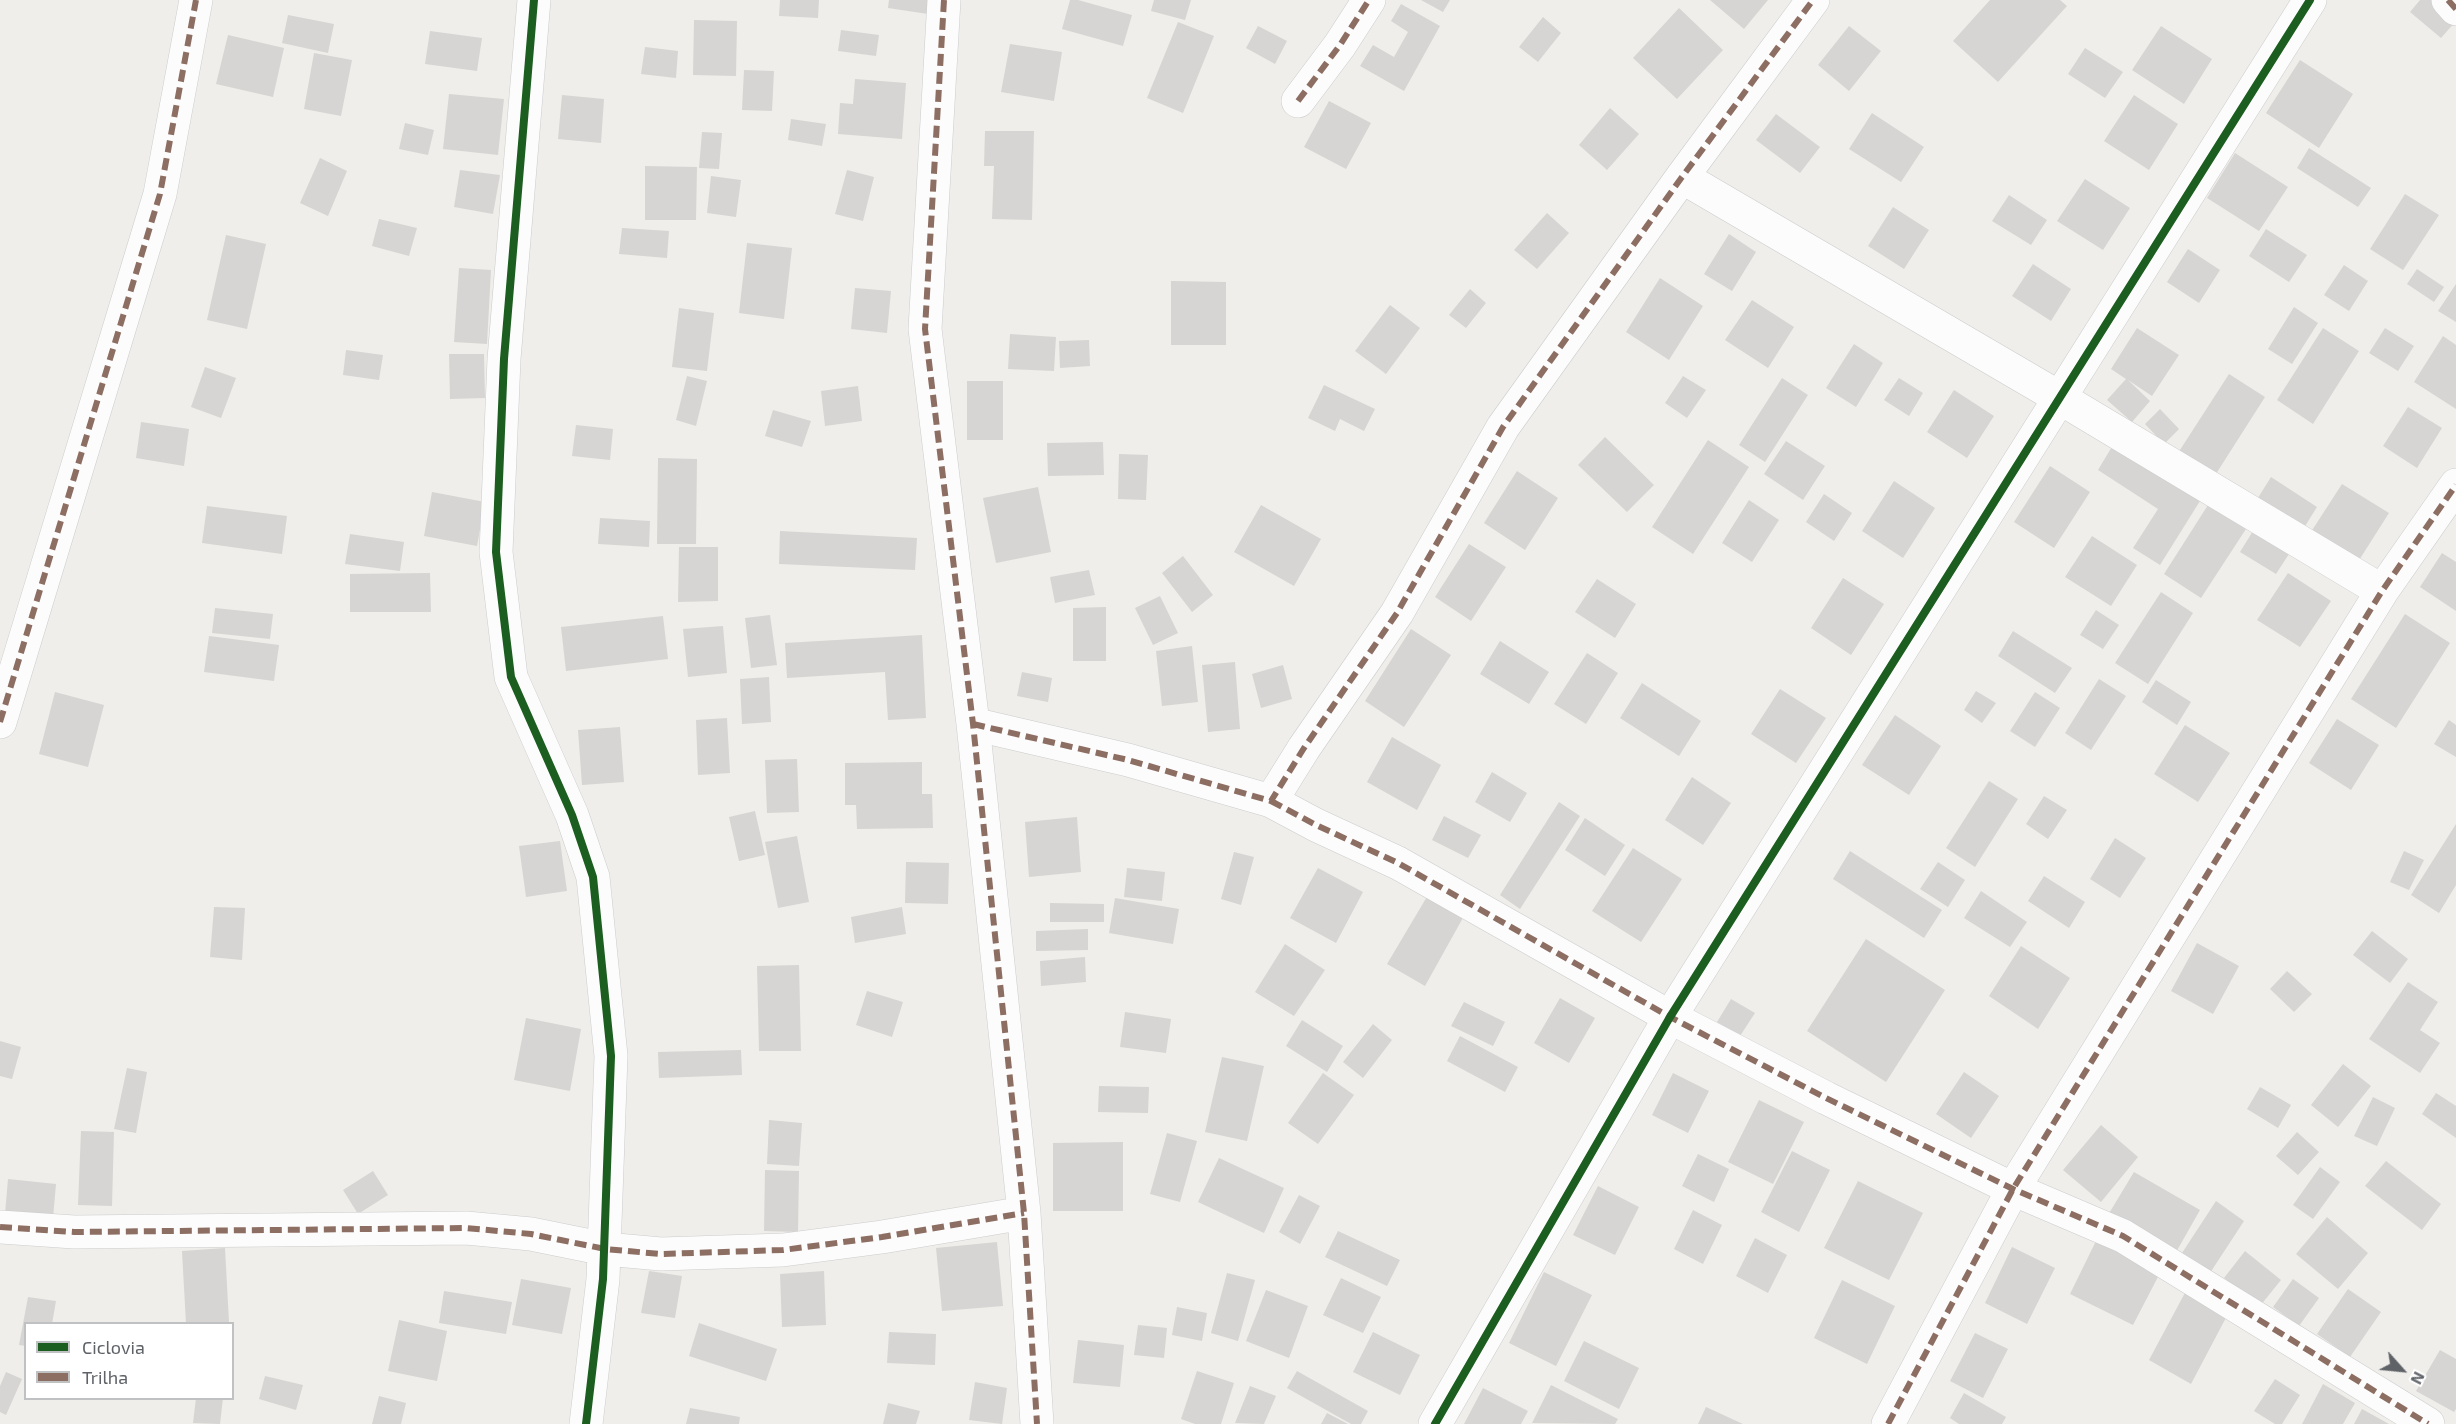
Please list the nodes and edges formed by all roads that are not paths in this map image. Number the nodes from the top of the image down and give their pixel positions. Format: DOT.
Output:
graph roads {
  1 [pos="196,0"];
  2 [pos="534,0"];
  3 [pos="944,0"];
  4 [pos="1369,0"];
  5 [pos="1813,0"];
  6 [pos="2310,0"];
  7 [pos="2448,0"];
  8 [pos="2456,9"];
  9 [pos="1298,101"];
  10 [pos="1682,177"];
  11 [pos="2061,398"];
  12 [pos="2456,485"];
  13 [pos="2382,591"];
  14 [pos="0,722"];
  15 [pos="973,724"];
  16 [pos="1271,801"];
  17 [pos="1671,1017"];
  18 [pos="2013,1190"];
  19 [pos="1024,1213"];
  20 [pos="0,1227"];
  21 [pos="605,1249"];
  22 [pos="586,1424"];
  23 [pos="1037,1424"];
  24 [pos="1435,1424"];
  25 [pos="1888,1424"];
  26 [pos="2428,1424"];
  1 -- 14 [label="street"];
  2 -- 21 [label="street"];
  3 -- 15 [label="street"];
  4 -- 9 [label="street"];
  5 -- 10 [label="street"];
  6 -- 11 [label="street"];
  7 -- 8 [label="street"];
  10 -- 11 [label="street"];
  10 -- 16 [label="street"];
  11 -- 13 [label="street"];
  11 -- 17 [label="street"];
  12 -- 13 [label="street"];
  13 -- 18 [label="street"];
  15 -- 16 [label="street"];
  15 -- 19 [label="street"];
  16 -- 17 [label="street"];
  17 -- 18 [label="street"];
  17 -- 24 [label="street"];
  18 -- 25 [label="street"];
  18 -- 26 [label="street"];
  19 -- 21 [label="street"];
  19 -- 23 [label="street"];
  20 -- 21 [label="street"];
  21 -- 22 [label="street"];
}
